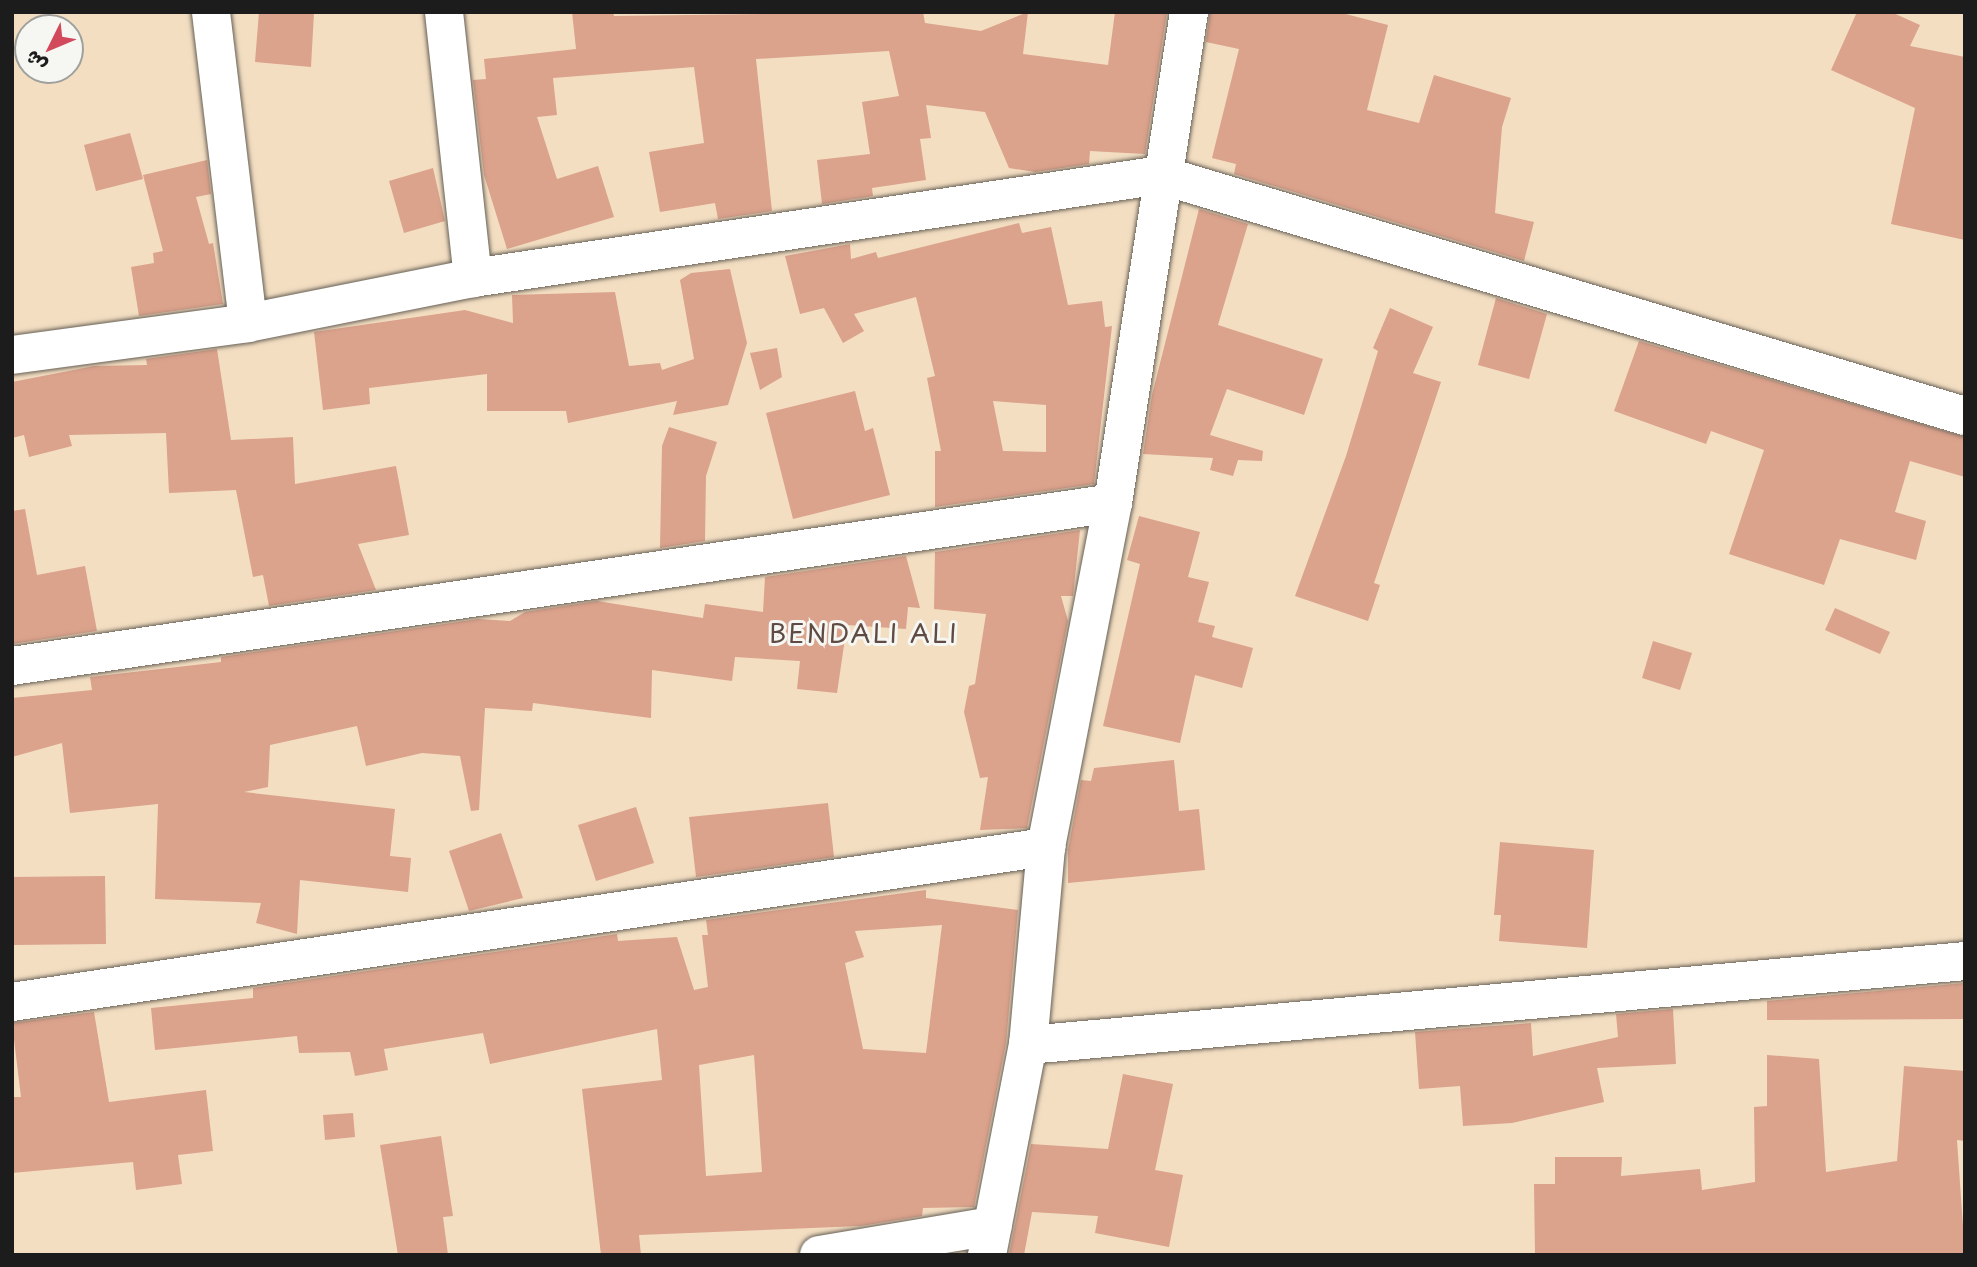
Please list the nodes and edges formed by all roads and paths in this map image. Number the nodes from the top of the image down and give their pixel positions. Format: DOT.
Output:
graph roads {
  1 [pos="211,12"];
  2 [pos="444,12"];
  3 [pos="1189,12"];
  4 [pos="1161,175"];
  5 [pos="473,278"];
  6 [pos="248,323"];
  7 [pos="12,355"];
  8 [pos="1965,416"];
  9 [pos="1114,503"];
  10 [pos="12,666"];
  11 [pos="1046,847"];
  12 [pos="1965,961"];
  13 [pos="12,1002"];
  14 [pos="1028,1045"];
  15 [pos="990,1240"];
  16 [pos="819,1255"];
  1 -- 6 [label="street"];
  2 -- 5 [label="street"];
  3 -- 4 [label="street"];
  4 -- 5 [label="street"];
  4 -- 8 [label="street"];
  4 -- 9 [label="street"];
  5 -- 6 [label="street"];
  6 -- 7 [label="street"];
  9 -- 10 [label="street"];
  9 -- 11 [label="street"];
  11 -- 13 [label="street"];
  11 -- 14 [label="street"];
  12 -- 14 [label="street"];
  14 -- 15 [label="street"];
  15 -- 16 [label="street"];
}
